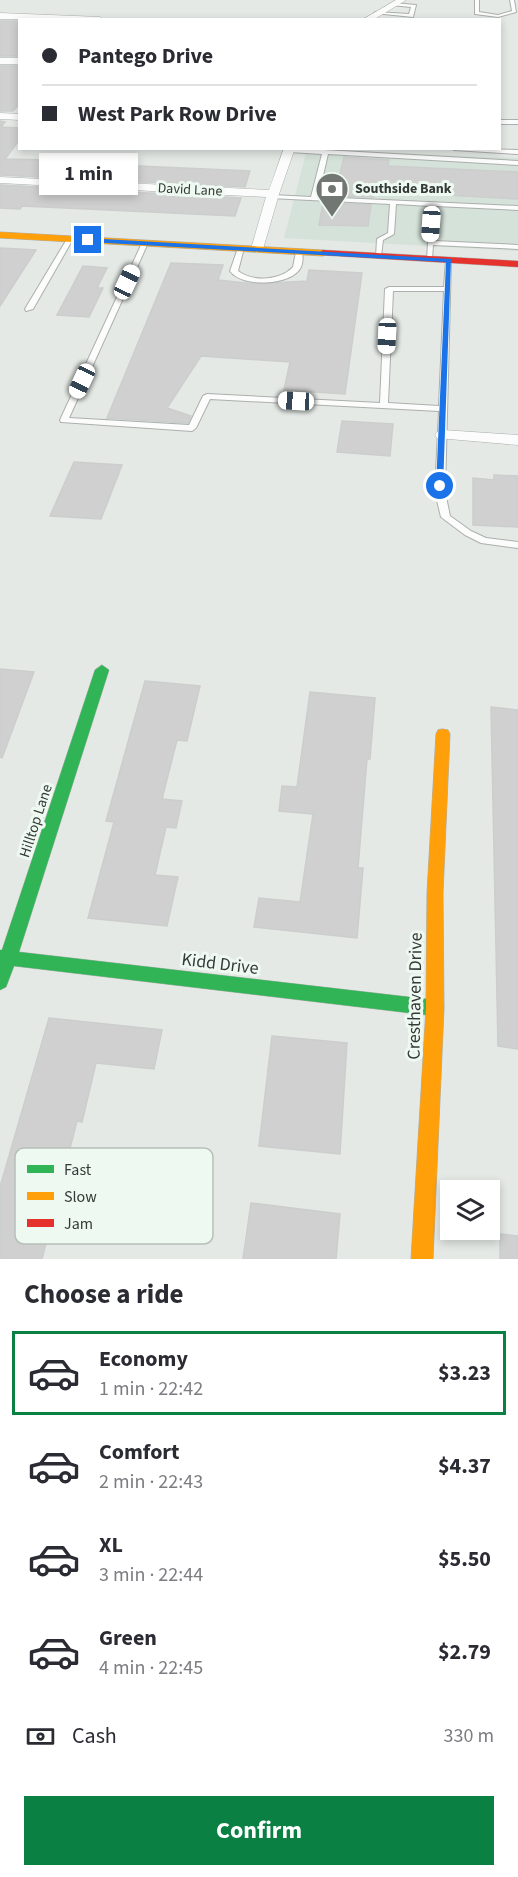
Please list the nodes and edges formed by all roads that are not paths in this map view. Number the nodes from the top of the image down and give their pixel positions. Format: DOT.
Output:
graph roads {
  1 [pos="402,0"];
  2 [pos="477,0"];
  3 [pos="512,0"];
  4 [pos="393,4"];
  5 [pos="376,13"];
  6 [pos="0,16"];
  7 [pos="50,18"];
  8 [pos="369,18"];
  9 [pos="0,61"];
  10 [pos="18,61"];
  11 [pos="0,116"];
  12 [pos="18,117"];
  13 [pos="501,122"];
  14 [pos="518,123"];
  15 [pos="290,150"];
  16 [pos="302,150"];
  17 [pos="489,150"];
  18 [pos="325,152"];
  19 [pos="518,152"];
  20 [pos="518,163"];
  21 [pos="0,180"];
  22 [pos="272,195"];
  23 [pos="314,199"];
  24 [pos="393,203"];
  25 [pos="432,204"];
  26 [pos="518,208"];
  27 [pos="0,235"];
  28 [pos="70,239"];
  29 [pos="145,243"];
  30 [pos="430,243"];
  31 [pos="518,247"];
  32 [pos="241,248"];
  33 [pos="256,249"];
  34 [pos="299,252"];
  35 [pos="378,256"];
  36 [pos="429,259"];
  37 [pos="449,260"];
  38 [pos="518,264"];
  39 [pos="448,289"];
  40 [pos="29,309"];
  41 [pos="384,406"];
  42 [pos="442,409"];
  43 [pos="443,435"];
  44 [pos="518,441"];
  45 [pos="518,545"];
  46 [pos="102,670"];
  47 [pos="442,734"];
  48 [pos="4,957"];
  49 [pos="0,982"];
  50 [pos="435,1008"];
  51 [pos="422,1259"];
  1 -- 4 [label="street"];
  2 -- 3 [label="lane"];
  4 -- 5 [label="street"];
  4 -- 5 [label="lane"];
  5 -- 8 [label="street"];
  6 -- 7 [label="street"];
  9 -- 10 [label="street"];
  11 -- 12 [label="street"];
  13 -- 14 [label="lane"];
  15 -- 22 [label="street"];
  16 -- 18 [label="lane"];
  17 -- 19 [label="lane"];
  18 -- 20 [label="lane"];
  18 -- 23 [label="lane"];
  21 -- 22 [label="street, David Lane"];
  22 -- 23 [label="lane"];
  22 -- 33 [label="street"];
  23 -- 24 [label="lane"];
  24 -- 25 [label="lane"];
  24 -- 35 [label="lane"];
  25 -- 26 [label="lane"];
  25 -- 30 [label="lane"];
  27 -- 28 [label="street"];
  28 -- 29 [label="street"];
  28 -- 40 [label="lane"];
  29 -- 32 [label="street"];
  29 -- 41 [label="lane"];
  30 -- 31 [label="lane"];
  30 -- 36 [label="lane"];
  32 -- 33 [label="street"];
  32 -- 34 [label="lane"];
  33 -- 34 [label="street"];
  34 -- 35 [label="street"];
  35 -- 36 [label="street"];
  36 -- 37 [label="street"];
  37 -- 38 [label="street"];
  37 -- 39 [label="lane"];
  39 -- 41 [label="lane"];
  39 -- 42 [label="lane"];
  41 -- 42 [label="lane"];
  42 -- 43 [label="lane"];
  43 -- 44 [label="street"];
  43 -- 45 [label="lane"];
  46 -- 48 [label="street, Hilltop Lane"];
  47 -- 50 [label="street, Cresthaven Drive"];
  48 -- 49 [label="street, Hilltop Lane"];
  48 -- 50 [label="street, Kidd Drive"];
  50 -- 51 [label="street, Cresthaven Drive"];
}
